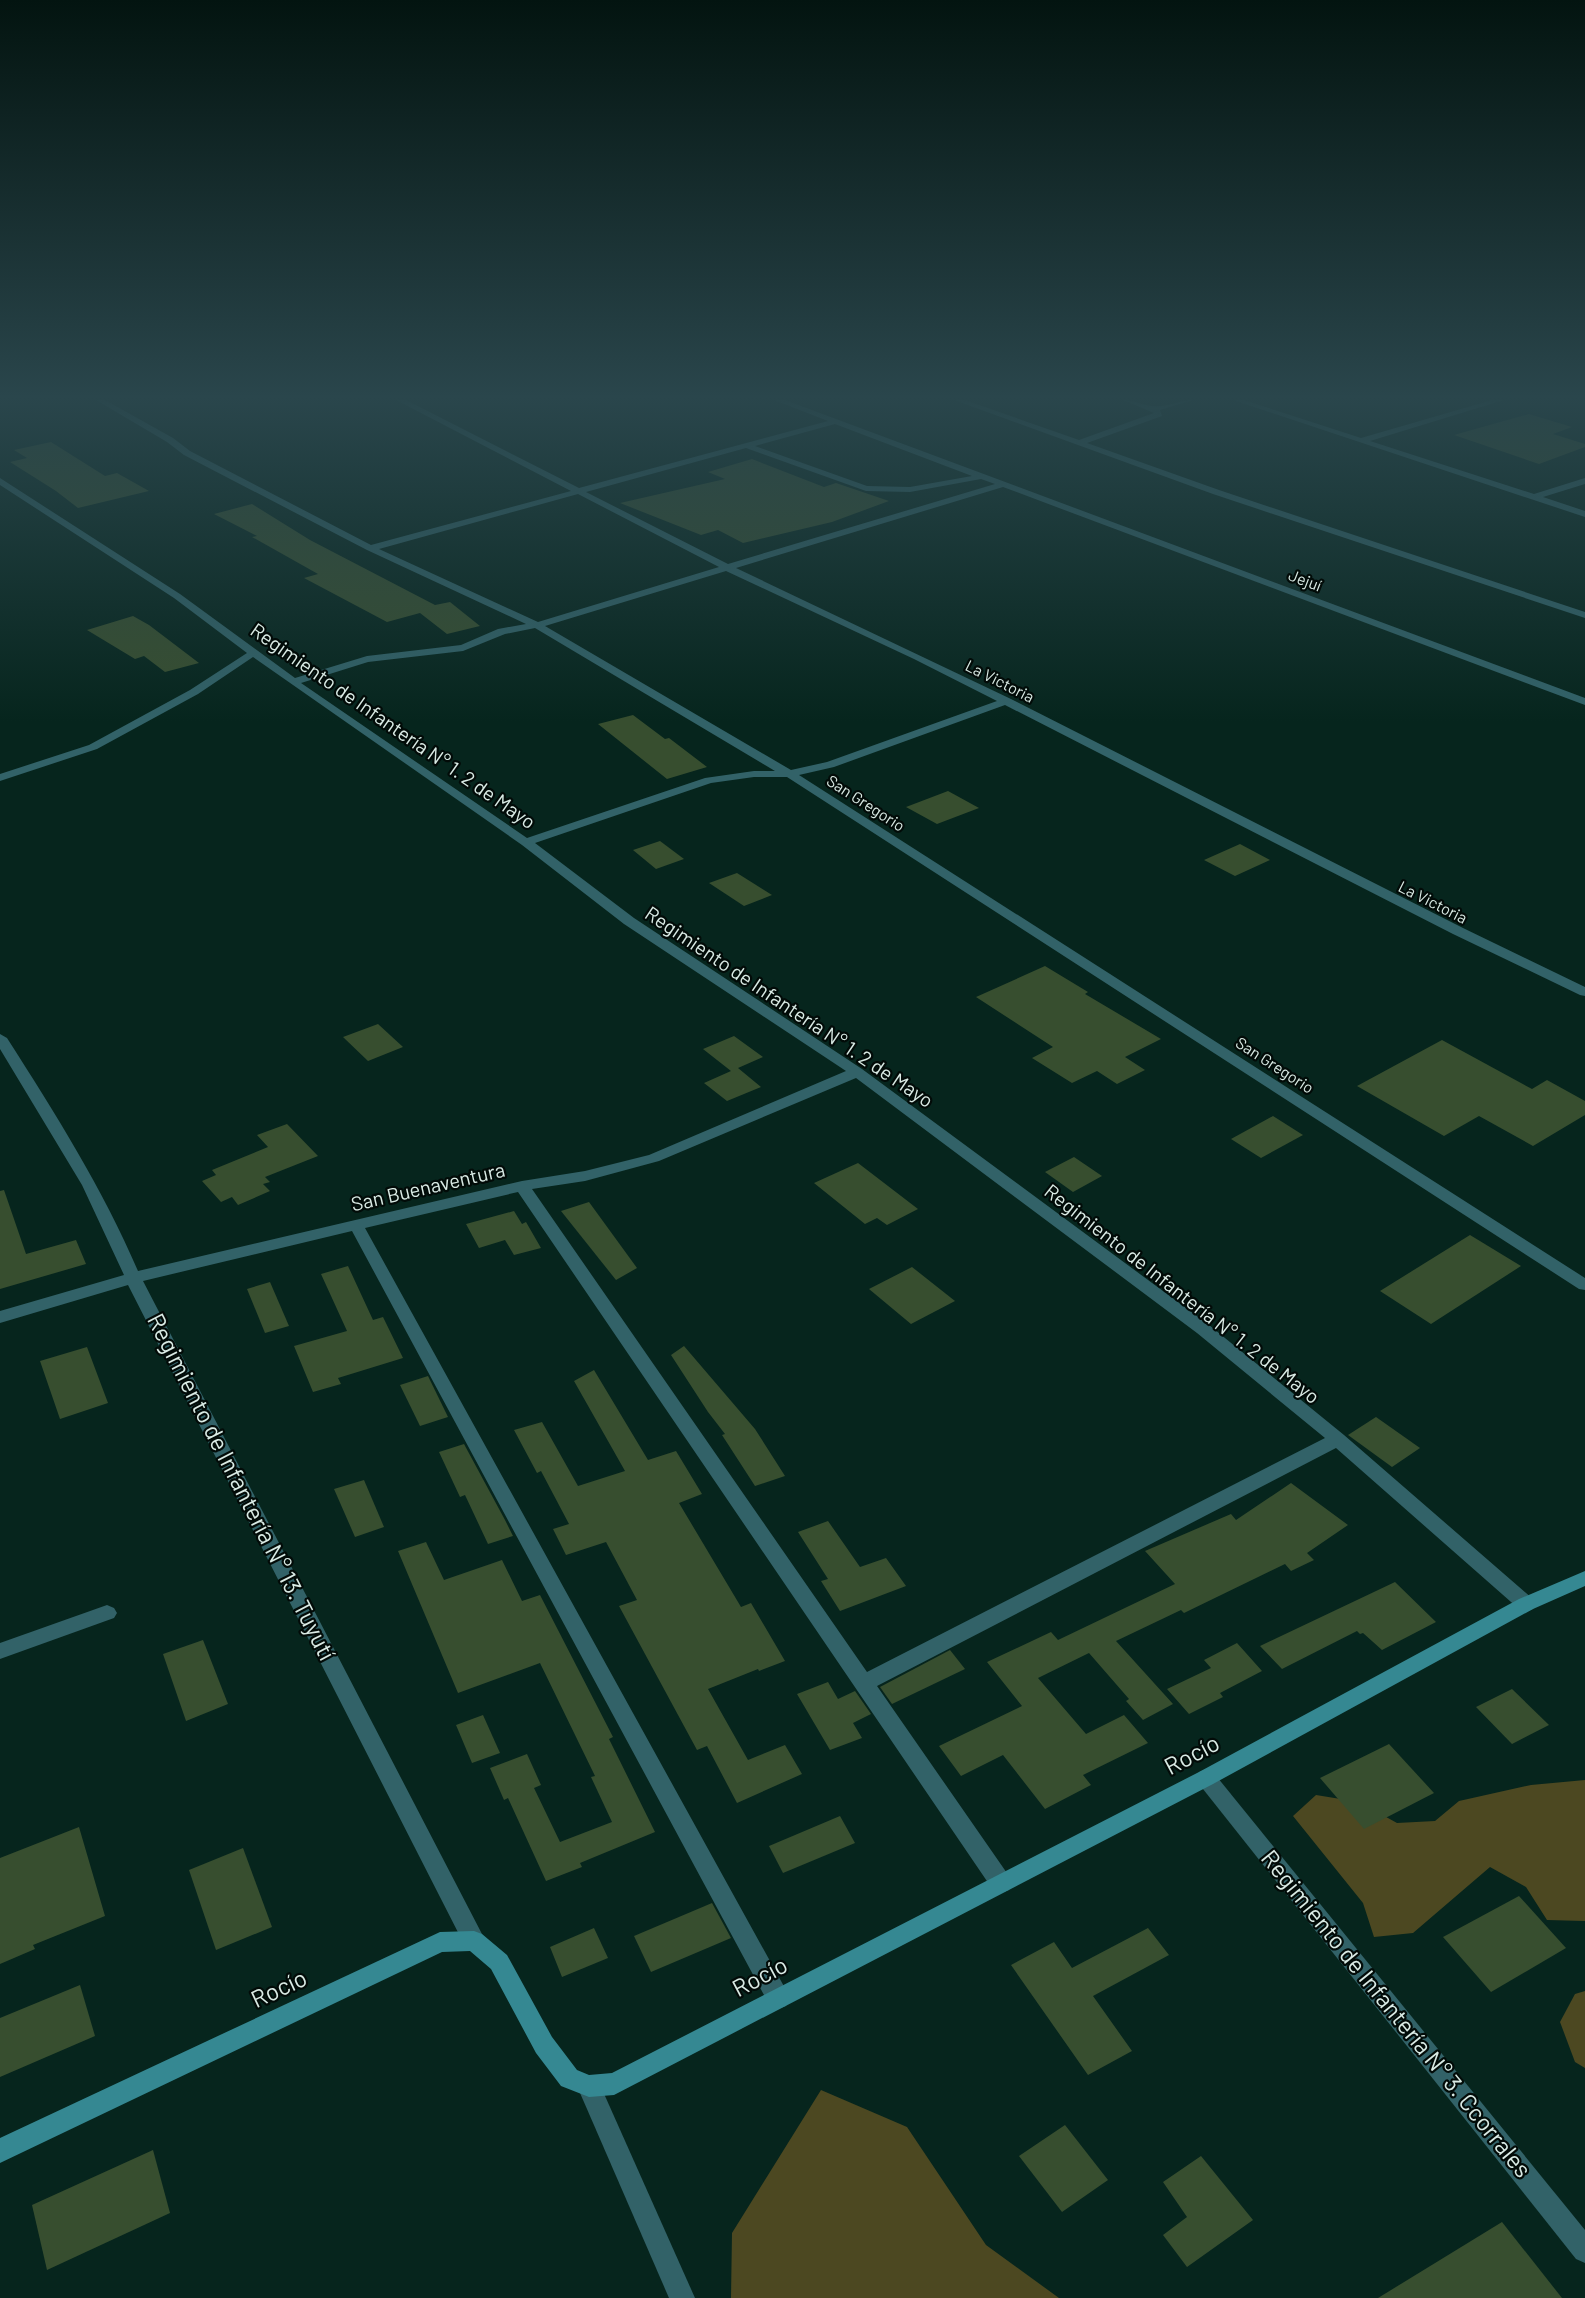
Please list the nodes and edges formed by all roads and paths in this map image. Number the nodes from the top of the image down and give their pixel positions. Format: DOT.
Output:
graph roads {
  1 [pos="40,507"];
  2 [pos="291,507"];
  3 [pos="519,507"];
  4 [pos="606,507"];
  5 [pos="928,507"];
  6 [pos="1066,507"];
  7 [pos="1262,507"];
  8 [pos="1563,507"];
  9 [pos="1585,514"];
  10 [pos="370,548"];
  11 [pos="728,568"];
  12 [pos="1585,615"];
  13 [pos="537,625"];
  14 [pos="253,652"];
  15 [pos="293,682"];
  16 [pos="1007,701"];
  17 [pos="1585,702"];
  18 [pos="789,774"];
  19 [pos="0,778"];
  20 [pos="526,842"];
  21 [pos="1585,992"];
  22 [pos="0,1038"];
  23 [pos="857,1072"];
  24 [pos="522,1186"];
  25 [pos="356,1225"];
  26 [pos="133,1278"];
  27 [pos="1585,1285"];
  28 [pos="0,1317"];
  29 [pos="1338,1439"];
  30 [pos="1585,1578"];
  31 [pos="1526,1604"];
  32 [pos="107,1613"];
  33 [pos="0,1651"];
  34 [pos="863,1684"];
  35 [pos="1206,1778"];
  36 [pos="1001,1884"];
  37 [pos="474,1941"];
  38 [pos="778,1998"];
  39 [pos="589,2086"];
  40 [pos="0,2151"];
  41 [pos="1585,2250"];
  42 [pos="682,2298"];
  1 -- 14 [label="street, Regimiento de Infantería N° 1. 2 de Mayo"];
  2 -- 10 [label="street, San Gregorio"];
  3 -- 10 [label="street"];
  4 -- 11 [label="street, La Victoria"];
  5 -- 11 [label="street"];
  6 -- 17 [label="street, Jejuí"];
  7 -- 12 [label="street"];
  8 -- 9 [label="street"];
  10 -- 13 [label="street, San Gregorio"];
  11 -- 13 [label="street"];
  11 -- 16 [label="street, La Victoria"];
  13 -- 15 [label="street"];
  13 -- 18 [label="street, San Gregorio"];
  14 -- 15 [label="street, Regimiento de Infantería N° 1. 2 de Mayo"];
  14 -- 19 [label="street"];
  15 -- 20 [label="street, Regimiento de Infantería N° 1. 2 de Mayo"];
  16 -- 18 [label="street"];
  16 -- 21 [label="street, La Victoria"];
  18 -- 20 [label="street"];
  18 -- 27 [label="street, San Gregorio"];
  20 -- 23 [label="street, Regimiento de Infantería N° 1. 2 de Mayo"];
  22 -- 26 [label="street, Regimiento de Infantería N° 13. Tuyutí"];
  23 -- 24 [label="street, San Buenaventura"];
  23 -- 29 [label="street, Regimiento de Infantería N° 1. 2 de Mayo"];
  24 -- 25 [label="street, San Buenaventura"];
  24 -- 34 [label="street"];
  25 -- 26 [label="street, San Buenaventura"];
  25 -- 38 [label="street"];
  26 -- 28 [label="street, San Buenaventura"];
  26 -- 37 [label="street, Regimiento de Infantería N° 13. Tuyutí"];
  29 -- 31 [label="street, Regimiento de Infantería N° 1. 2 de Mayo"];
  29 -- 34 [label="street"];
  30 -- 31 [label="main road, Rocío"];
  31 -- 35 [label="main road, Rocío"];
  32 -- 33 [label="street"];
  34 -- 36 [label="street"];
  35 -- 36 [label="main road, Rocío"];
  35 -- 41 [label="street, Regimiento de Infantería N° 3. Ccorrales"];
  36 -- 38 [label="main road, Rocío"];
  37 -- 39 [label="main road"];
  37 -- 40 [label="main road, Rocío"];
  38 -- 39 [label="main road, Rocío"];
  39 -- 42 [label="street"];
}
